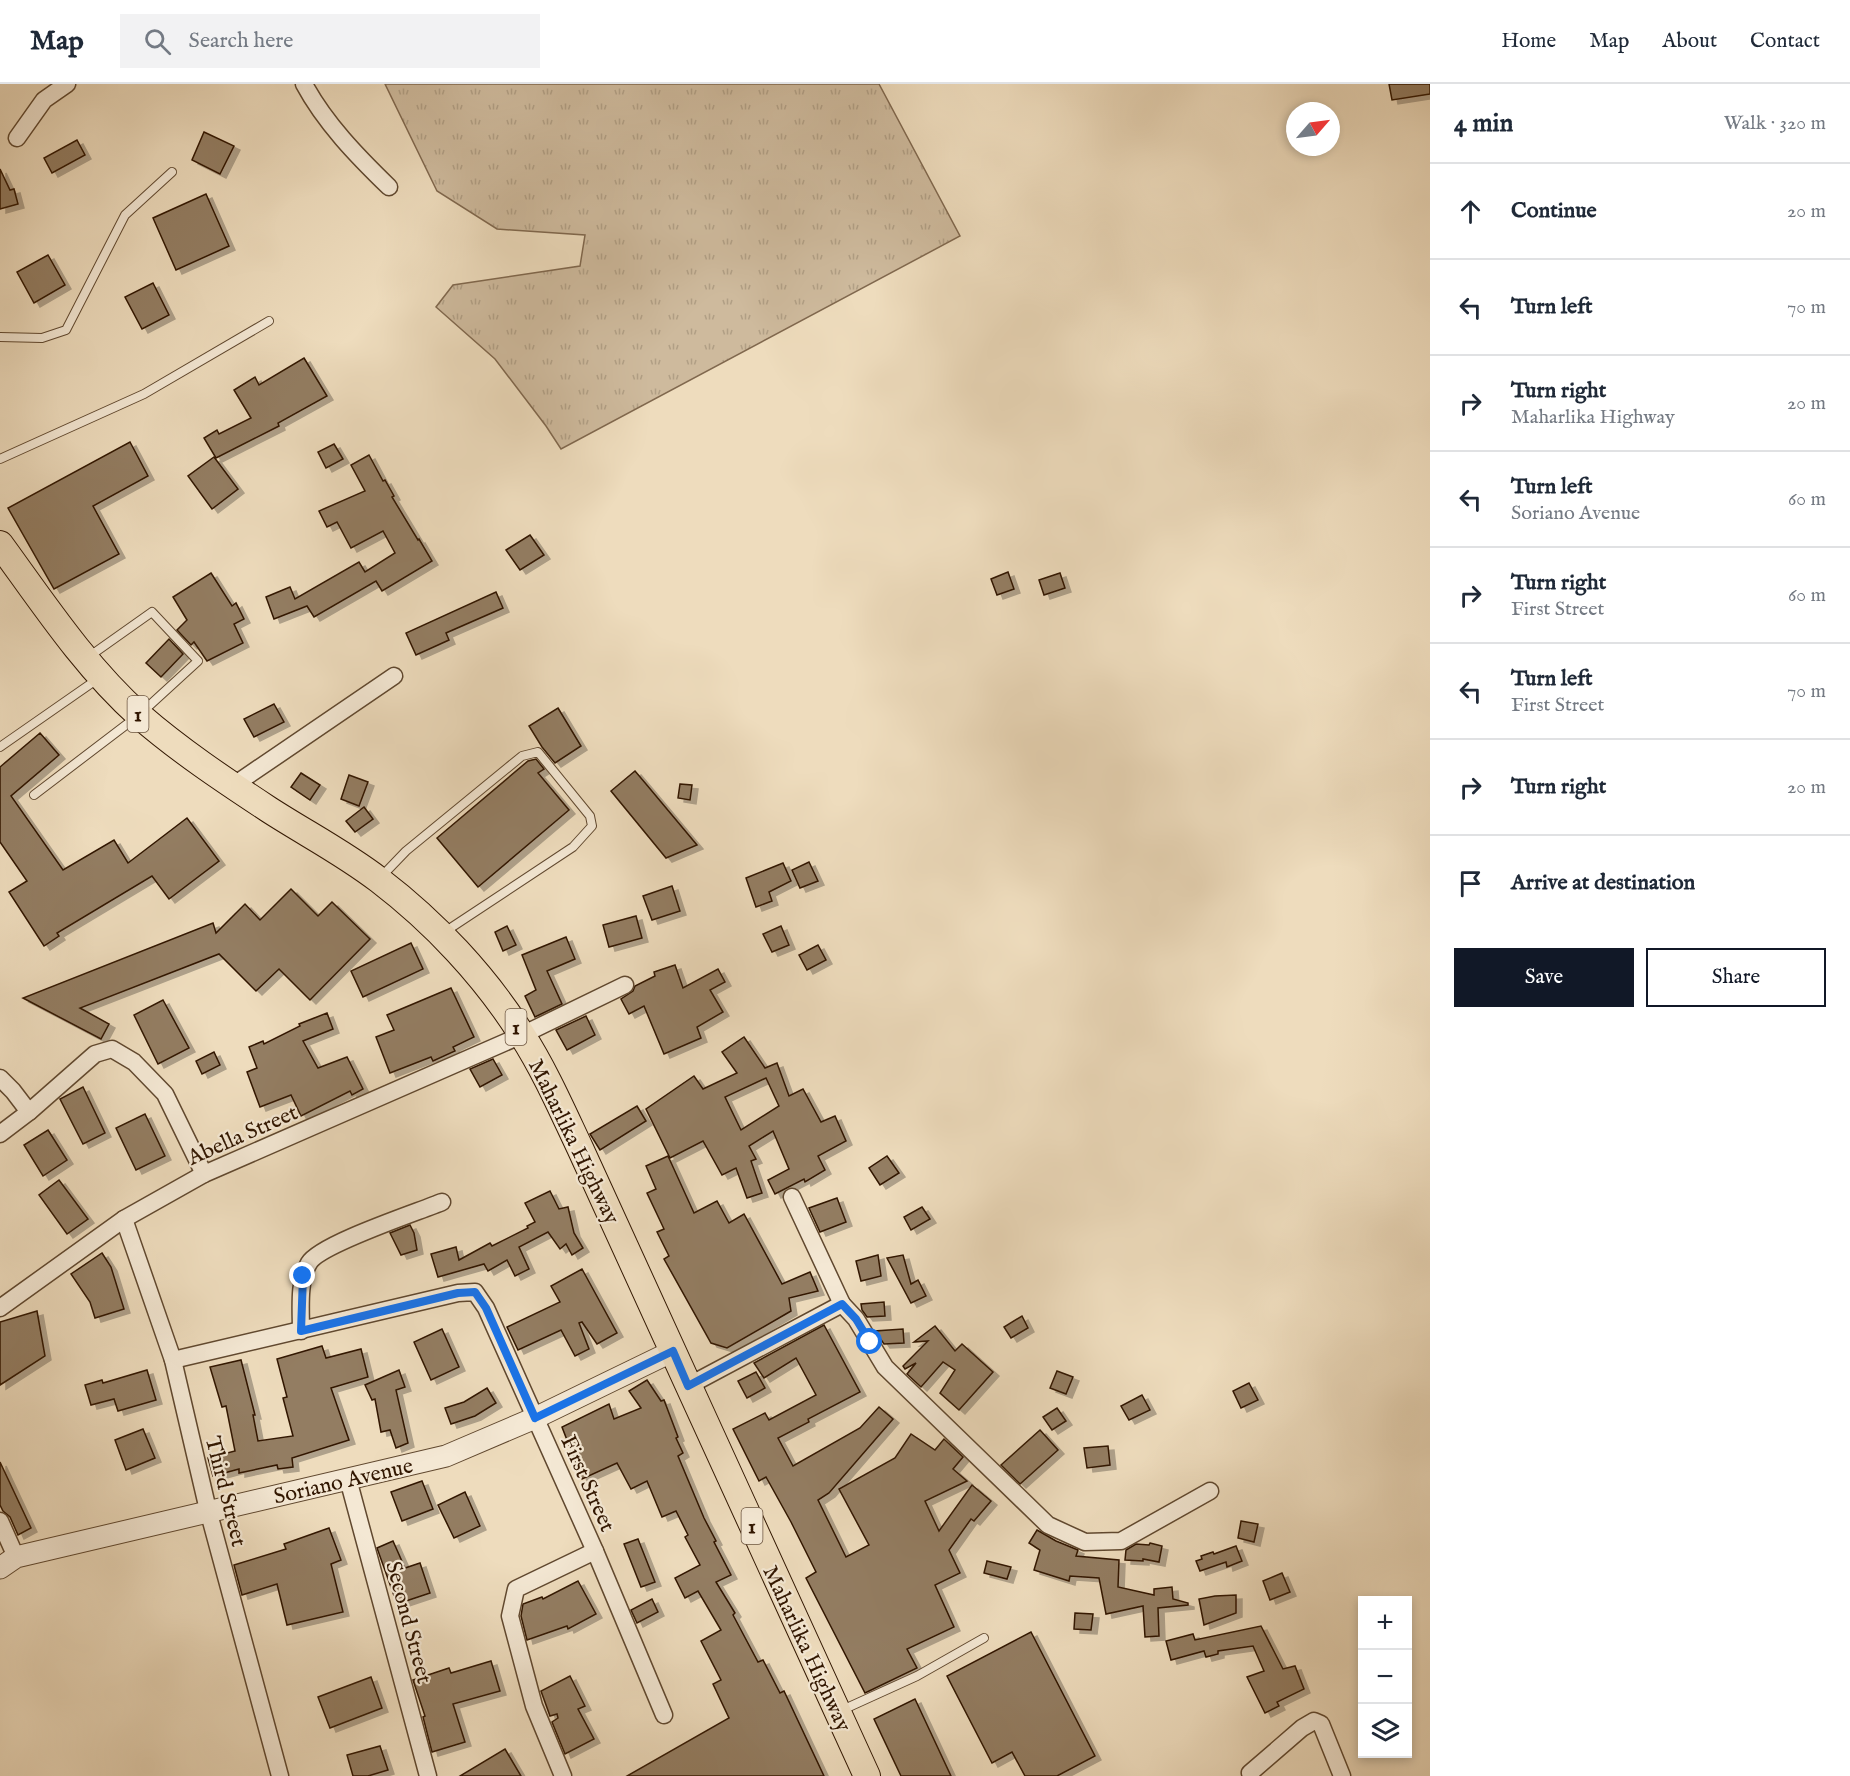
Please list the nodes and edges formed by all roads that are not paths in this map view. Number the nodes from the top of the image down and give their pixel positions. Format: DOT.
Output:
graph roads {
  1 [pos="67,84"];
  2 [pos="304,84"];
  3 [pos="17,138"];
  4 [pos="172,171"];
  5 [pos="389,187"];
  6 [pos="269,321"];
  7 [pos="0,337"];
  8 [pos="0,459"];
  9 [pos="0,544"];
  10 [pos="94,667"];
  11 [pos="394,676"];
  12 [pos="139,715"];
  13 [pos="0,747"];
  14 [pos="234,785"];
  15 [pos="34,795"];
  16 [pos="378,879"];
  17 [pos="440,935"];
  18 [pos="625,985"];
  19 [pos="522,1035"];
  20 [pos="0,1078"];
  21 [pos="29,1112"];
  22 [pos="0,1134"];
  23 [pos="204,1174"];
  24 [pos="792,1197"];
  25 [pos="442,1202"];
  26 [pos="124,1219"];
  27 [pos="842,1304"];
  28 [pos="0,1308"];
  29 [pos="301,1331"];
  30 [pos="673,1351"];
  31 [pos="173,1360"];
  32 [pos="688,1386"];
  33 [pos="535,1418"];
  34 [pos="348,1479"];
  35 [pos="1210,1491"];
  36 [pos="208,1510"];
  37 [pos="0,1521"];
  38 [pos="595,1551"];
  39 [pos="8,1562"];
  40 [pos="984,1638"];
  41 [pos="837,1712"];
  42 [pos="664,1715"];
  43 [pos="280,1776"];
  44 [pos="428,1776"];
  45 [pos="563,1776"];
  46 [pos="867,1776"];
  47 [pos="1251,1776"];
  48 [pos="1342,1776"];
  1 -- 3 [label="street"];
  2 -- 5 [label="street"];
  4 -- 7 [label="lane"];
  6 -- 8 [label="lane"];
  9 -- 10 [label="main road, Maharlika Highway / 1"];
  10 -- 12 [label="main road, Maharlika Highway / 1"];
  10 -- 12 [label="lane"];
  10 -- 13 [label="lane"];
  11 -- 14 [label="street"];
  12 -- 14 [label="main road, Maharlika Highway / 1"];
  12 -- 15 [label="lane"];
  14 -- 16 [label="main road, Maharlika Highway / 1"];
  16 -- 17 [label="main road, Maharlika Highway / 1"];
  16 -- 17 [label="lane"];
  17 -- 19 [label="main road, Maharlika Highway / 1"];
  18 -- 19 [label="street, Abella Street"];
  19 -- 23 [label="street, Abella Street"];
  19 -- 30 [label="main road, Maharlika Highway / 1"];
  20 -- 21 [label="street"];
  21 -- 22 [label="street"];
  21 -- 23 [label="street"];
  23 -- 26 [label="street, Abella Street"];
  24 -- 27 [label="street"];
  25 -- 29 [label="street"];
  26 -- 28 [label="street, Abella Street"];
  26 -- 31 [label="street, Third Street"];
  27 -- 32 [label="street"];
  27 -- 35 [label="street"];
  29 -- 31 [label="street, First Street"];
  29 -- 33 [label="street, First Street"];
  30 -- 32 [label="main road, Maharlika Highway / 1"];
  30 -- 33 [label="street, Soriano Avenue"];
  31 -- 36 [label="street, Third Street"];
  32 -- 41 [label="main road, Maharlika Highway / 1"];
  33 -- 34 [label="street, Soriano Avenue"];
  33 -- 38 [label="street, First Street"];
  34 -- 36 [label="street, Soriano Avenue"];
  34 -- 44 [label="street, Second Street"];
  36 -- 39 [label="street, Soriano Avenue"];
  36 -- 43 [label="street, Third Street"];
  37 -- 39 [label="street"];
  38 -- 42 [label="street, First Street"];
  38 -- 45 [label="street"];
  40 -- 41 [label="lane"];
  41 -- 46 [label="main road, Maharlika Highway / 1"];
  47 -- 48 [label="street"];
}
